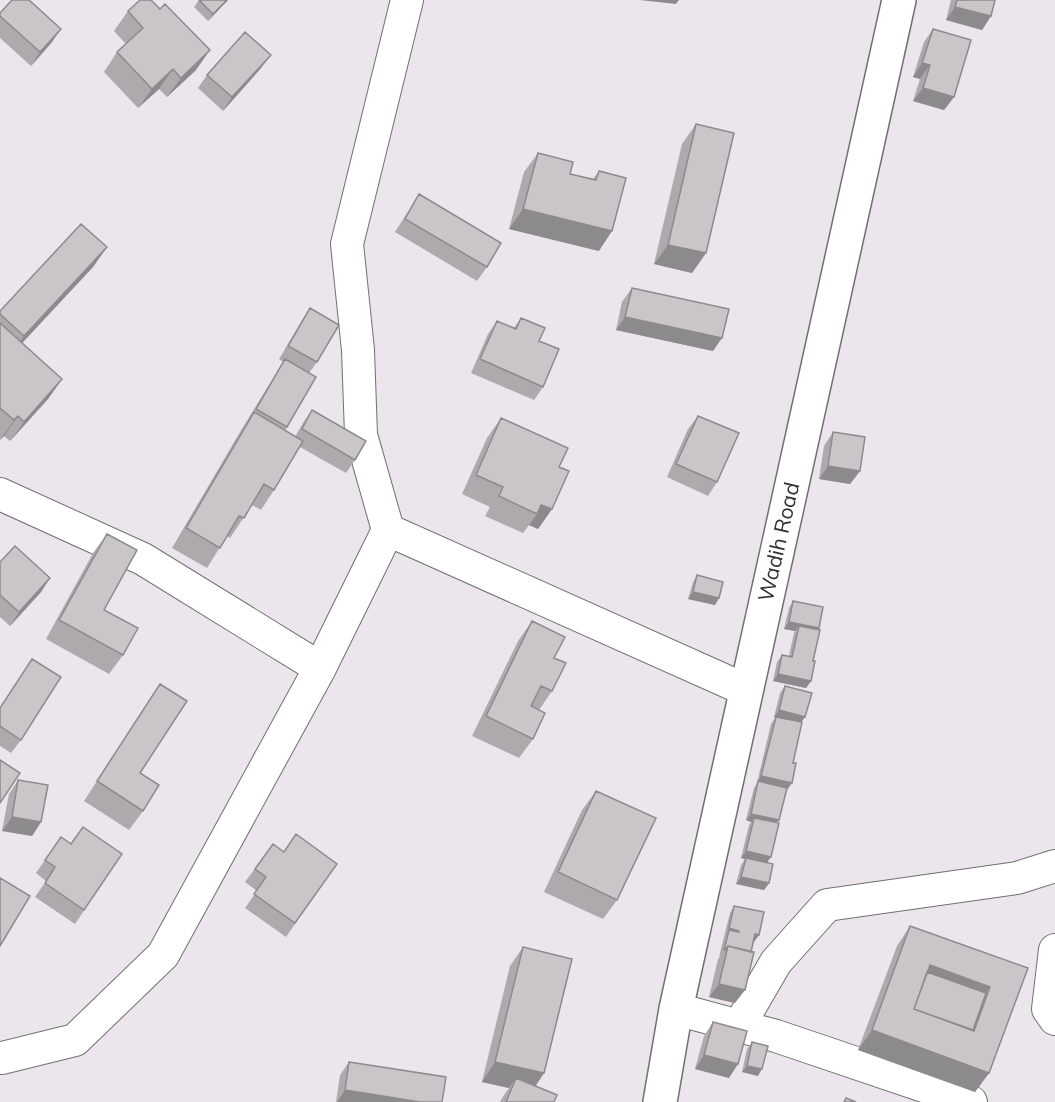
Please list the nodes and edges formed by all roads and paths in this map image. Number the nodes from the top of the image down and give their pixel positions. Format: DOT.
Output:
graph roads {
  1 [pos="407,0"];
  2 [pos="899,0"];
  3 [pos="0,494"];
  4 [pos="387,530"];
  5 [pos="320,668"];
  6 [pos="746,690"];
  7 [pos="1055,866"];
  8 [pos="1055,950"];
  9 [pos="676,1008"];
  10 [pos="1055,1019"];
  11 [pos="739,1026"];
  12 [pos="2,1058"];
  13 [pos="662,1094"];
  14 [pos="971,1102"];
  1 -- 4 [label="street"];
  2 -- 6 [label="street, Wadih Road"];
  3 -- 5 [label="street"];
  4 -- 5 [label="street"];
  4 -- 6 [label="street"];
  5 -- 12 [label="street"];
  6 -- 9 [label="street, Wadih Road"];
  7 -- 11 [label="street"];
  8 -- 10 [label="street"];
  9 -- 11 [label="street"];
  9 -- 13 [label="street, Wadih Road"];
  11 -- 14 [label="street"];
}
